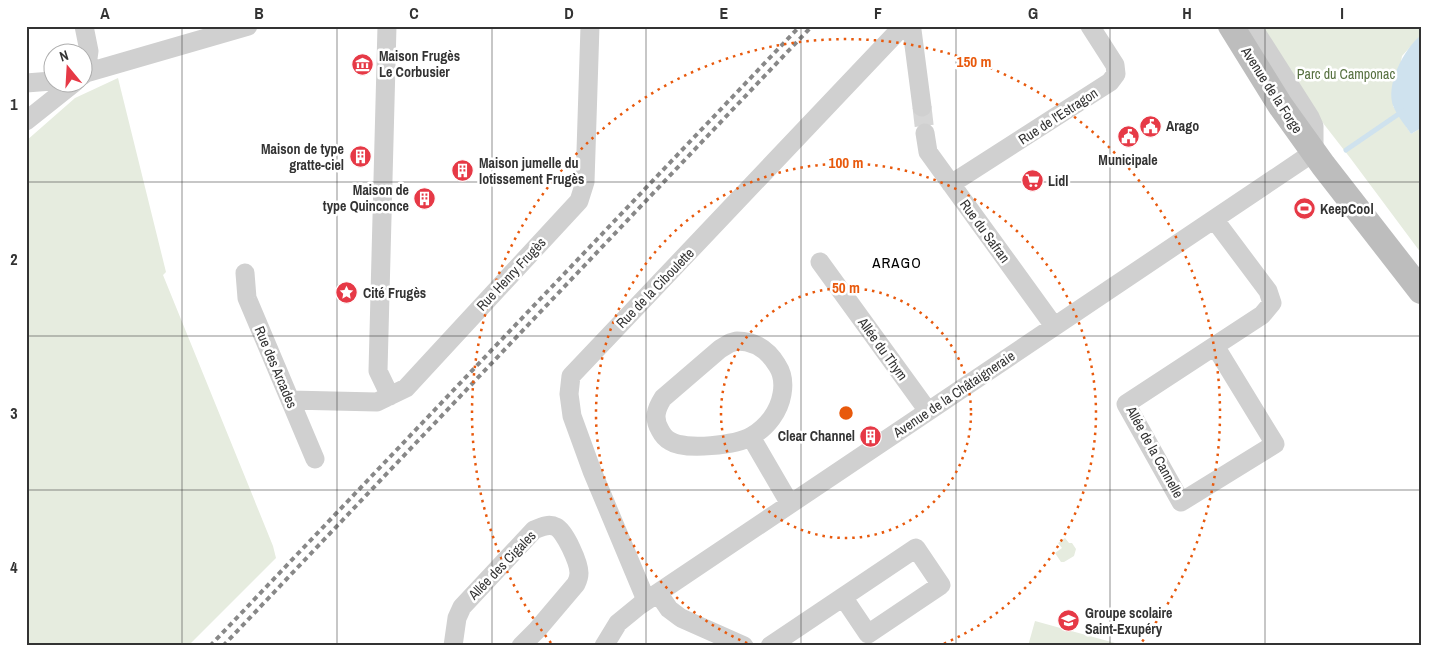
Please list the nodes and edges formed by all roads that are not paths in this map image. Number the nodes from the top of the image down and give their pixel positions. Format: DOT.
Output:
graph roads {
  1 [pos="84,26"];
  2 [pos="248,26"];
  3 [pos="387,26"];
  4 [pos="590,26"];
  5 [pos="903,26"];
  6 [pos="908,26"];
  7 [pos="1090,26"];
  8 [pos="1230,26"];
  9 [pos="1252,26"];
  10 [pos="87,42"];
  11 [pos="92,74"];
  12 [pos="42,82"];
  13 [pos="26,83"];
  14 [pos="63,92"];
  15 [pos="922,107"];
  16 [pos="26,121"];
  17 [pos="925,133"];
  18 [pos="1314,152"];
  19 [pos="951,184"];
  20 [pos="1214,219"];
  21 [pos="820,262"];
  22 [pos="245,273"];
  23 [pos="1421,291"];
  24 [pos="1054,326"];
  25 [pos="1215,346"];
  26 [pos="390,396"];
  27 [pos="290,400"];
  28 [pos="928,411"];
  29 [pos="751,437"];
  30 [pos="315,459"];
  31 [pos="790,504"];
  32 [pos="652,596"];
  33 [pos="843,597"];
  34 [pos="453,646"];
  35 [pos="521,646"];
  36 [pos="604,646"];
  37 [pos="744,646"];
  38 [pos="770,646"];
  1 -- 10 [label="street"];
  2 -- 11 [label="street"];
  3 -- 26 [label="street"];
  4 -- 26 [label="street, Rue Henry Frugès"];
  5 -- 32 [label="street, Rue de la Ciboulette"];
  6 -- 15 [label="street"];
  7 -- 19 [label="street, Rue de l'Estragon"];
  8 -- 18 [label="main road, Avenue de la Forge"];
  9 -- 18 [label="street"];
  12 -- 13 [label="street"];
  14 -- 16 [label="street"];
  17 -- 19 [label="street, Rue du Safran"];
  18 -- 20 [label="street, Avenue de la Châtaigneraie"];
  18 -- 23 [label="main road, Avenue de la Forge"];
  19 -- 24 [label="street, Rue du Safran"];
  20 -- 24 [label="street, Avenue de la Châtaigneraie"];
  20 -- 25 [label="street, Allée de la Cannelle"];
  21 -- 28 [label="street, Allée du Thym"];
  22 -- 27 [label="street, Rue des Arcades"];
  24 -- 28 [label="street, Avenue de la Châtaigneraie"];
  25 -- 25 [label="street, Allée de la Cannelle"];
  26 -- 27 [label="street, Rue Henry Frugès"];
  27 -- 30 [label="street, Rue des Arcades"];
  28 -- 31 [label="street, Avenue de la Châtaigneraie"];
  29 -- 29 [label="street"];
  29 -- 31 [label="street"];
  31 -- 32 [label="street, Avenue de la Châtaigneraie"];
  32 -- 36 [label="street, Avenue de la Châtaigneraie"];
  32 -- 37 [label="street, Rue de la Ciboulette"];
  33 -- 33 [label="street"];
  33 -- 38 [label="street"];
  34 -- 35 [label="street, Allée des Cigales"];
}
